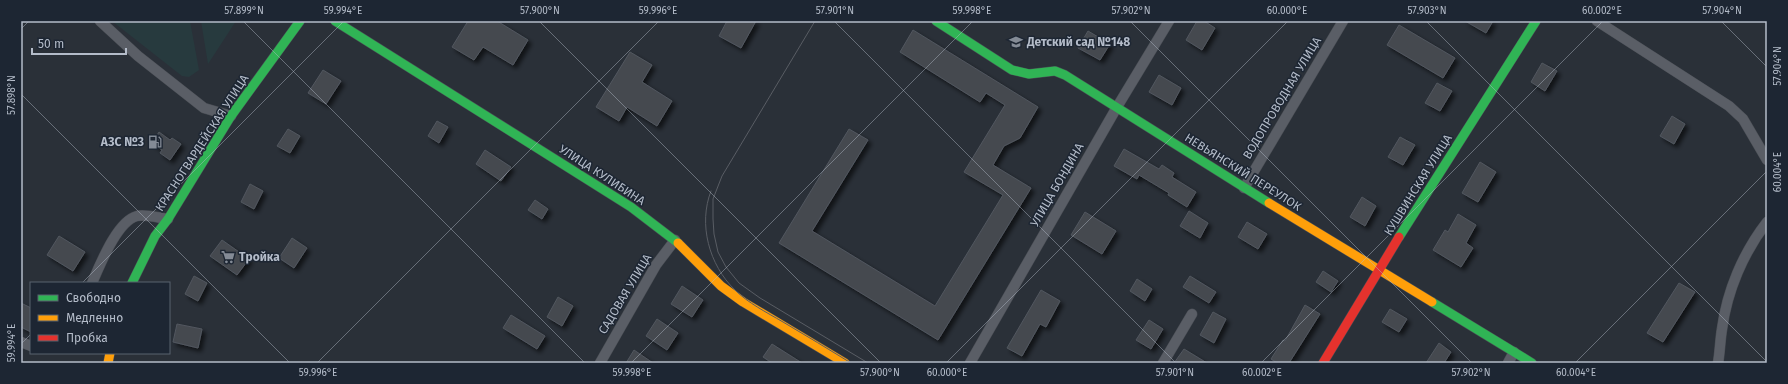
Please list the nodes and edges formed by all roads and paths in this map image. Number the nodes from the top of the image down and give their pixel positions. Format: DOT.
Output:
graph roads {
  1 [pos="100,21"];
  2 [pos="300,21"];
  3 [pos="335,21"];
  4 [pos="936,21"];
  5 [pos="1169,21"];
  6 [pos="1343,21"];
  7 [pos="1536,21"];
  8 [pos="1597,21"];
  9 [pos="1117,107"];
  10 [pos="232,116"];
  11 [pos="1767,160"];
  12 [pos="1244,188"];
  13 [pos="168,219"];
  14 [pos="1767,222"];
  15 [pos="675,240"];
  16 [pos="1379,269"];
  17 [pos="93,282"];
  18 [pos="132,282"];
  19 [pos="1192,314"];
  20 [pos="1514,352"];
  21 [pos="600,363"];
  22 [pos="845,363"];
  23 [pos="970,363"];
  24 [pos="1163,363"];
  25 [pos="1323,363"];
  26 [pos="1508,363"];
  27 [pos="1532,363"];
  28 [pos="1718,363"];
  1 -- 10 [label="street"];
  2 -- 10 [label="main road, КРАСНОГВАРДЕЙСКАЯ УЛИЦА"];
  3 -- 15 [label="main road, УЛИЦА КУЛИБИНА"];
  4 -- 9 [label="main road, НЕВЬЯНСКИЙ ПЕРЕУЛОК"];
  5 -- 9 [label="street, УЛИЦА БОНДИНА"];
  6 -- 12 [label="street, ВОДОПРОВОДНАЯ УЛИЦА"];
  7 -- 16 [label="main road, КУШВИНСКАЯ УЛИЦА"];
  8 -- 11 [label="street"];
  9 -- 12 [label="main road, НЕВЬЯНСКИЙ ПЕРЕУЛОК"];
  9 -- 23 [label="street, УЛИЦА БОНДИНА"];
  10 -- 13 [label="main road, КРАСНОГВАРДЕЙСКАЯ УЛИЦА"];
  12 -- 16 [label="main road, НЕВЬЯНСКИЙ ПЕРЕУЛОК"];
  13 -- 17 [label="street"];
  13 -- 18 [label="main road, КРАСНОГВАРДЕЙСКАЯ УЛИЦА"];
  14 -- 28 [label="street"];
  15 -- 21 [label="street, САДОВАЯ УЛИЦА"];
  15 -- 22 [label="main road, УЛИЦА КУЛИБИНА"];
  16 -- 20 [label="main road, НЕВЬЯНСКИЙ ПЕРЕУЛОК"];
  16 -- 25 [label="main road, КУШВИНСКАЯ УЛИЦА"];
  19 -- 24 [label="street"];
  20 -- 26 [label="street"];
  20 -- 27 [label="main road, НЕВЬЯНСКИЙ ПЕРЕУЛОК"];
}
